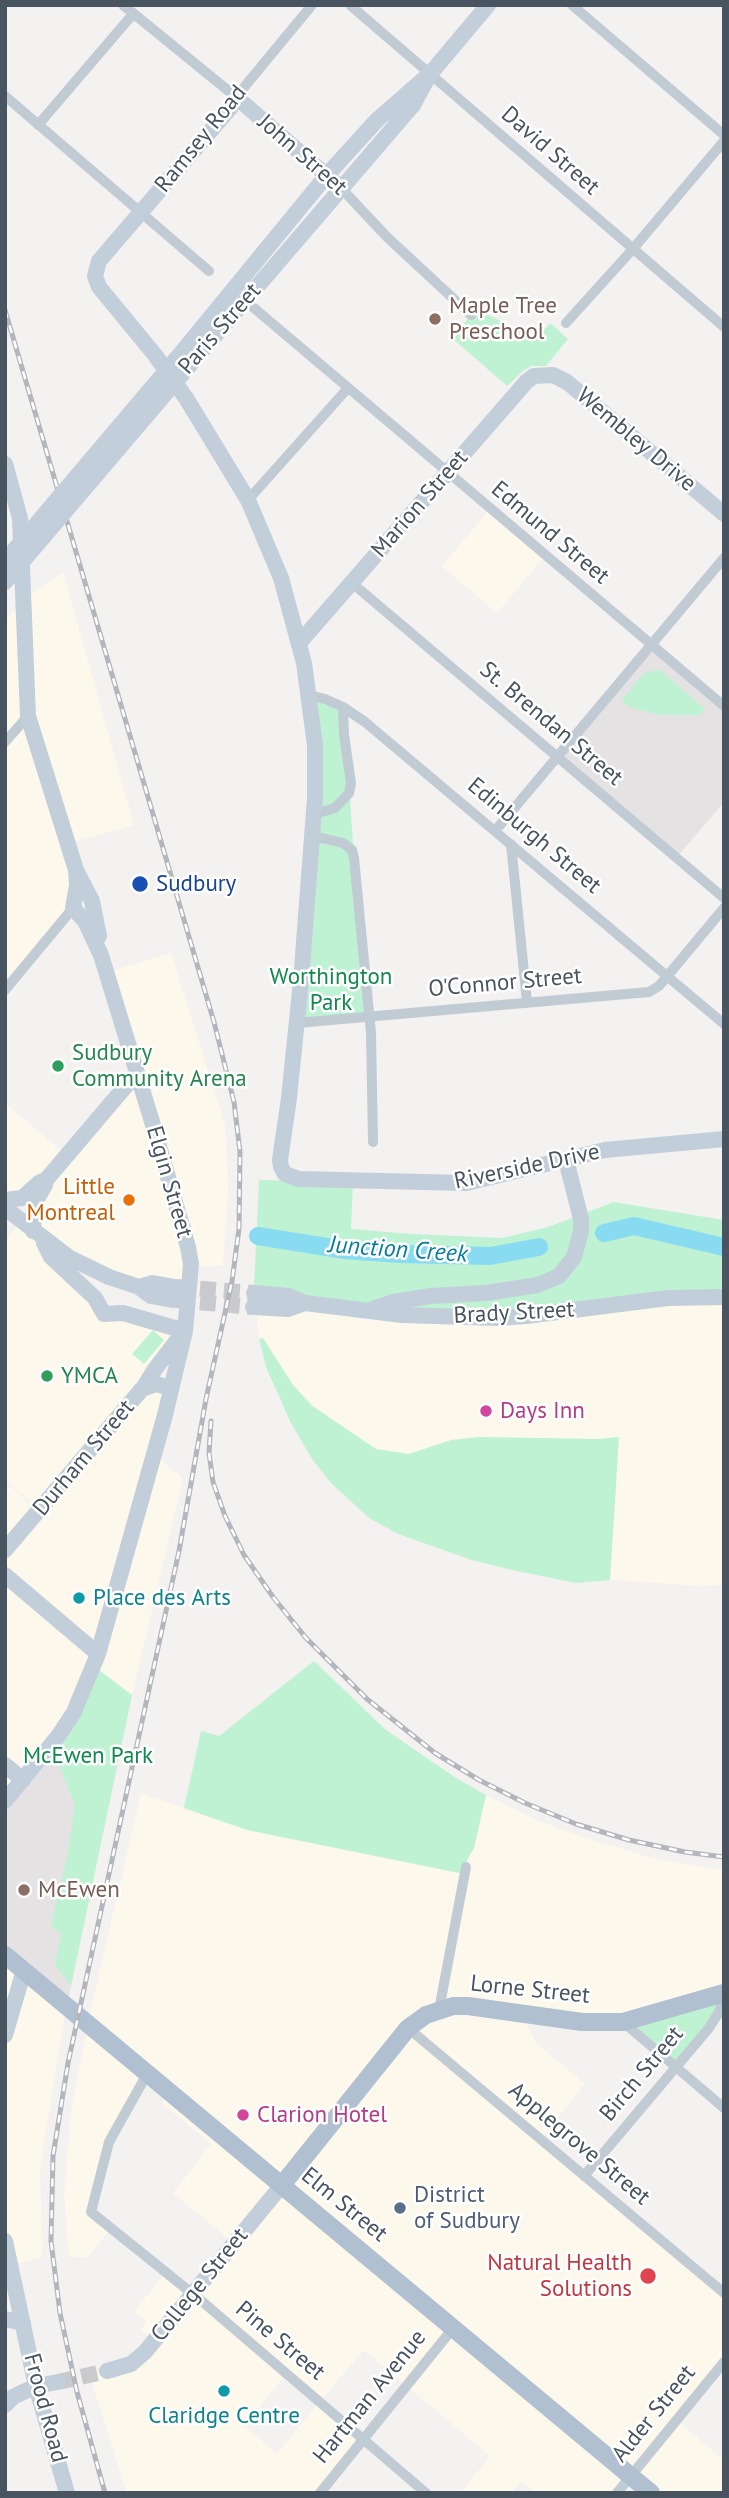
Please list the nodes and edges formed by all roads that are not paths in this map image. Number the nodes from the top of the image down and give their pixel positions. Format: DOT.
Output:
graph roads {
  1 [pos="123,5"];
  2 [pos="312,5"];
  3 [pos="350,5"];
  4 [pos="488,5"];
  5 [pos="572,5"];
  6 [pos="133,14"];
  7 [pos="430,74"];
  8 [pos="5,96"];
  9 [pos="236,97"];
  10 [pos="38,125"];
  11 [pos="724,135"];
  12 [pos="724,141"];
  13 [pos="327,175"];
  14 [pos="341,188"];
  15 [pos="140,213"];
  16 [pos="632,250"];
  17 [pos="209,271"];
  18 [pos="254,308"];
  19 [pos="471,315"];
  20 [pos="566,323"];
  21 [pos="724,327"];
  22 [pos="182,362"];
  23 [pos="545,374"];
  24 [pos="348,388"];
  25 [pos="5,464"];
  26 [pos="446,473"];
  27 [pos="9,494"];
  28 [pos="248,500"];
  29 [pos="724,514"];
  30 [pos="724,558"];
  31 [pos="5,561"];
  32 [pos="5,582"];
  33 [pos="352,583"];
  34 [pos="300,642"];
  35 [pos="650,645"];
  36 [pos="309,695"];
  37 [pos="724,706"];
  38 [pos="343,707"];
  39 [pos="27,716"];
  40 [pos="5,742"];
  41 [pos="557,756"];
  42 [pos="314,814"];
  43 [pos="495,831"];
  44 [pos="313,836"];
  45 [pos="511,844"];
  46 [pos="76,870"];
  47 [pos="724,898"];
  48 [pos="73,908"];
  49 [pos="724,908"];
  50 [pos="101,955"];
  51 [pos="667,975"];
  52 [pos="5,990"];
  53 [pos="527,1002"];
  54 [pos="369,1016"];
  55 [pos="297,1023"];
  56 [pos="724,1024"];
  57 [pos="136,1074"];
  58 [pos="724,1139"];
  59 [pos="373,1142"];
  60 [pos="566,1160"];
  61 [pos="47,1180"];
  62 [pos="5,1200"];
  63 [pos="5,1208"];
  64 [pos="37,1234"];
  65 [pos="486,1293"];
  66 [pos="174,1294"];
  67 [pos="724,1297"];
  68 [pos="253,1300"];
  69 [pos="368,1311"];
  70 [pos="453,1317"];
  71 [pos="185,1331"];
  72 [pos="144,1387"];
  73 [pos="172,1388"];
  74 [pos="5,1550"];
  75 [pos="5,1575"];
  76 [pos="98,1654"];
  77 [pos="5,1765"];
  78 [pos="23,1780"];
  79 [pos="5,1801"];
  80 [pos="466,1867"];
  81 [pos="5,1955"];
  82 [pos="24,1970"];
  83 [pos="724,1994"];
  84 [pos="439,2010"];
  85 [pos="623,2022"];
  86 [pos="408,2028"];
  87 [pos="5,2035"];
  88 [pos="675,2067"];
  89 [pos="147,2074"];
  90 [pos="724,2108"];
  91 [pos="584,2176"];
  92 [pos="282,2185"];
  93 [pos="5,2241"];
  94 [pos="724,2293"];
  95 [pos="193,2294"];
  96 [pos="5,2319"];
  97 [pos="23,2322"];
  98 [pos="454,2327"];
  99 [pos="724,2362"];
  100 [pos="107,2371"];
  101 [pos="58,2382"];
  102 [pos="36,2386"];
  103 [pos="5,2404"];
  104 [pos="364,2439"];
  105 [pos="631,2476"];
  106 [pos="67,2493"];
  107 [pos="320,2493"];
  108 [pos="426,2493"];
  109 [pos="617,2493"];
  110 [pos="651,2493"];
  1 -- 6 [label="street, John Street"];
  2 -- 9 [label="street, Ramsey Road"];
  3 -- 7 [label="street, David Street"];
  4 -- 7 [label="street, Paris Street"];
  5 -- 11 [label="street"];
  6 -- 9 [label="street, John Street"];
  6 -- 10 [label="street"];
  7 -- 13 [label="street, Paris Street"];
  7 -- 14 [label="street, Paris Street"];
  7 -- 16 [label="street, David Street"];
  8 -- 10 [label="street"];
  9 -- 13 [label="street, John Street"];
  9 -- 15 [label="street, Ramsey Road"];
  10 -- 15 [label="street"];
  12 -- 16 [label="street"];
  13 -- 14 [label="street, John Street"];
  13 -- 22 [label="street, Paris Street"];
  14 -- 19 [label="street, John Street"];
  14 -- 22 [label="street, Paris Street"];
  15 -- 17 [label="street"];
  15 -- 28 [label="street, Ramsey Road"];
  16 -- 20 [label="street"];
  16 -- 21 [label="street, David Street"];
  18 -- 24 [label="street, Edmund Street"];
  22 -- 31 [label="street, Paris Street, bridge"];
  22 -- 32 [label="street, Paris Street, bridge"];
  23 -- 26 [label="street, Marion Street"];
  23 -- 29 [label="street, Wembley Drive"];
  24 -- 26 [label="street, Edmund Street"];
  24 -- 28 [label="street"];
  25 -- 27 [label="street"];
  26 -- 33 [label="street, Marion Street"];
  26 -- 35 [label="street, Edmund Street"];
  27 -- 39 [label="street"];
  28 -- 34 [label="street"];
  30 -- 35 [label="street"];
  33 -- 34 [label="street, Marion Street"];
  33 -- 41 [label="street, St. Brendan Street"];
  34 -- 36 [label="street"];
  35 -- 37 [label="street, Edmund Street"];
  35 -- 41 [label="street"];
  36 -- 38 [label="street, Edinburgh Street"];
  36 -- 42 [label="street"];
  38 -- 42 [label="street"];
  38 -- 43 [label="street, Edinburgh Street"];
  39 -- 40 [label="street"];
  39 -- 46 [label="street"];
  41 -- 43 [label="street"];
  41 -- 47 [label="street, St. Brendan Street"];
  42 -- 44 [label="street"];
  43 -- 45 [label="street, Edinburgh Street"];
  44 -- 54 [label="street"];
  44 -- 55 [label="street"];
  45 -- 51 [label="street, Edinburgh Street"];
  45 -- 53 [label="street"];
  46 -- 48 [label="street"];
  46 -- 50 [label="street"];
  48 -- 50 [label="street, Elgin Street"];
  48 -- 52 [label="street"];
  49 -- 51 [label="street, O'Connor Street"];
  50 -- 57 [label="street, Elgin Street"];
  51 -- 53 [label="street, O'Connor Street"];
  51 -- 56 [label="street, Edinburgh Street"];
  53 -- 54 [label="street, O'Connor Street"];
  54 -- 55 [label="street, O'Connor Street"];
  54 -- 59 [label="street"];
  55 -- 60 [label="street, Riverside Drive"];
  57 -- 61 [label="street"];
  57 -- 71 [label="street, Elgin Street"];
  58 -- 60 [label="street, Riverside Drive"];
  60 -- 65 [label="street"];
  61 -- 62 [label="street"];
  61 -- 64 [label="street"];
  63 -- 64 [label="street"];
  64 -- 66 [label="street"];
  64 -- 71 [label="street"];
  65 -- 69 [label="street"];
  65 -- 70 [label="street"];
  67 -- 70 [label="street, Brady Street"];
  68 -- 69 [label="street, Brady Street"];
  69 -- 70 [label="street, Brady Street"];
  71 -- 72 [label="street"];
  71 -- 73 [label="street, Elgin Street"];
  72 -- 73 [label="street, Durham Street"];
  72 -- 74 [label="street, Durham Street"];
  73 -- 76 [label="street, Elgin Street"];
  75 -- 76 [label="street"];
  76 -- 78 [label="street, Elgin Street"];
  77 -- 78 [label="street"];
  78 -- 79 [label="street, Elgin Street"];
  80 -- 84 [label="street"];
  81 -- 82 [label="main road, Elm Street"];
  82 -- 87 [label="street"];
  82 -- 89 [label="main road, Elm Street"];
  83 -- 85 [label="main road, Lorne Street"];
  83 -- 88 [label="street, Birch Street"];
  84 -- 85 [label="main road, Lorne Street"];
  84 -- 86 [label="main road, Lorne Street"];
  85 -- 88 [label="street"];
  86 -- 91 [label="street, Applegrove Street"];
  86 -- 92 [label="main road, Lorne Street"];
  88 -- 90 [label="street"];
  88 -- 91 [label="street, Birch Street"];
  89 -- 92 [label="main road, Elm Street"];
  89 -- 95 [label="street, Pine Street"];
  91 -- 94 [label="street, Applegrove Street"];
  92 -- 95 [label="street, College Street"];
  92 -- 98 [label="main road, Elm Street"];
  93 -- 97 [label="street, Frood Road"];
  95 -- 100 [label="street, College Street"];
  95 -- 104 [label="street, Pine Street"];
  96 -- 97 [label="street"];
  97 -- 102 [label="street, Frood Road"];
  98 -- 104 [label="street, Hartman Avenue"];
  98 -- 105 [label="main road, Elm Street"];
  99 -- 105 [label="street, Alder Street"];
  101 -- 102 [label="street"];
  102 -- 103 [label="street"];
  102 -- 106 [label="street, Frood Road"];
  104 -- 107 [label="street, Hartman Avenue"];
  104 -- 108 [label="street, Pine Street"];
  105 -- 109 [label="street, Alder Street"];
  105 -- 110 [label="main road, Elm Street"];
}
